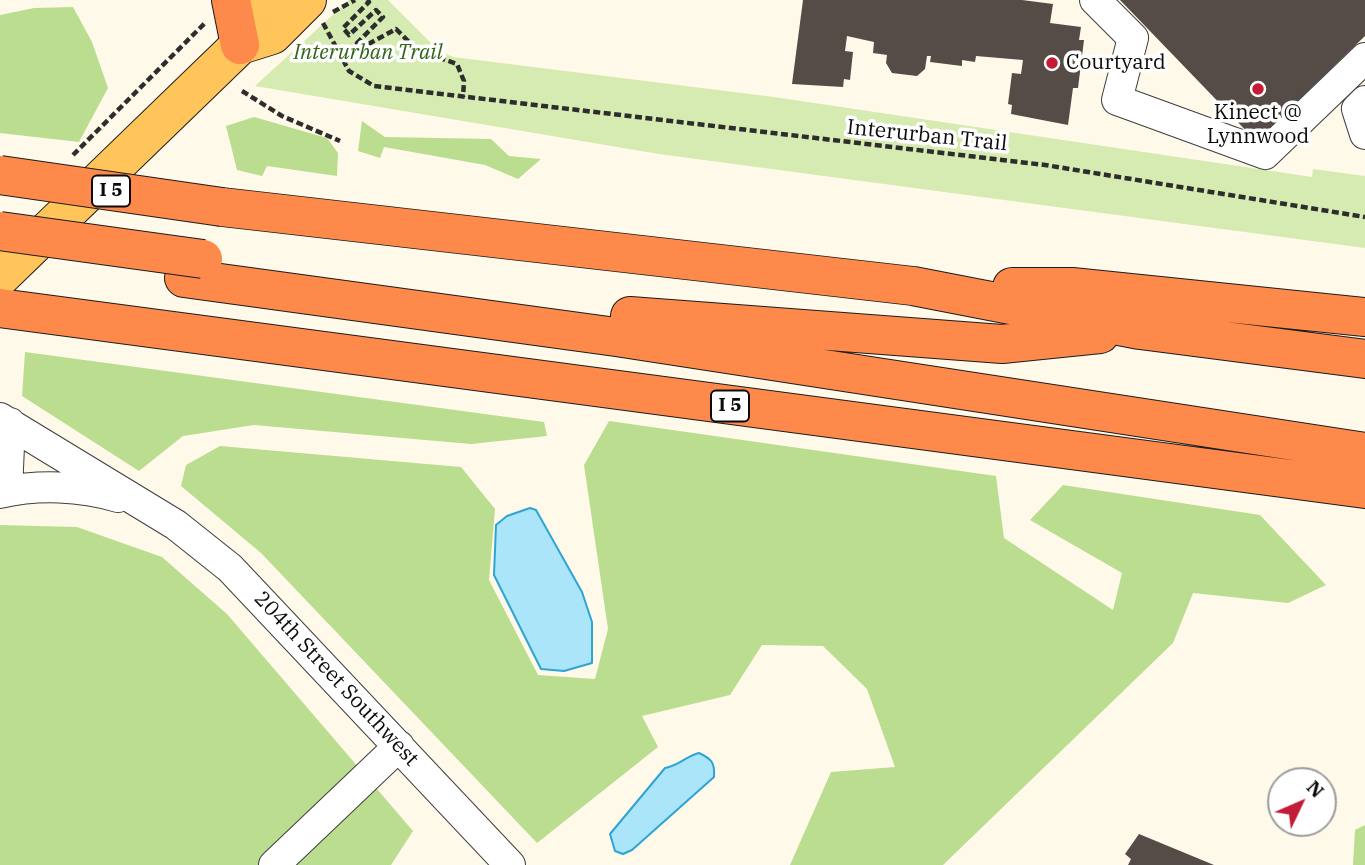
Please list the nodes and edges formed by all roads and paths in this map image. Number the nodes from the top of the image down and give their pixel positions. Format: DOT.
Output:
graph roads {
  1 [pos="261,0"];
  2 [pos="355,0"];
  3 [pos="367,0"];
  4 [pos="1095,0"];
  5 [pos="316,6"];
  6 [pos="221,9"];
  7 [pos="240,45"];
  8 [pos="334,47"];
  9 [pos="1365,58"];
  10 [pos="242,91"];
  11 [pos="463,98"];
  12 [pos="1365,102"];
  13 [pos="1365,134"];
  14 [pos="340,141"];
  15 [pos="77,151"];
  16 [pos="0,174"];
  17 [pos="1365,217"];
  18 [pos="0,231"];
  19 [pos="0,252"];
  20 [pos="193,268"];
  21 [pos="0,277"];
  22 [pos="913,286"];
  23 [pos="0,308"];
  24 [pos="1365,317"];
  25 [pos="1140,330"];
  26 [pos="1365,359"];
  27 [pos="5,421"];
  28 [pos="1365,452"];
  29 [pos="1365,489"];
  30 [pos="4,492"];
  31 [pos="148,508"];
  32 [pos="399,746"];
  33 [pos="498,861"];
  34 [pos="274,865"];
  1 -- 7 [label="main road"];
  2 -- 5 [label="path"];
  3 -- 11 [label="path"];
  4 -- 9 [label="street"];
  5 -- 7 [label="main road"];
  6 -- 7 [label="highway"];
  6 -- 15 [label="path"];
  7 -- 21 [label="main road"];
  8 -- 11 [label="path, Interurban Trail"];
  10 -- 14 [label="path"];
  11 -- 17 [label="path, Interurban Trail"];
  12 -- 13 [label="street"];
  16 -- 22 [label="highway, I 5, bridge"];
  18 -- 20 [label="highway, bridge"];
  19 -- 20 [label="highway"];
  20 -- 25 [label="highway"];
  20 -- 28 [label="highway"];
  22 -- 24 [label="highway"];
  22 -- 25 [label="highway, I 5"];
  23 -- 29 [label="highway, I 5"];
  25 -- 26 [label="highway, I 5"];
  27 -- 30 [label="street"];
  27 -- 31 [label="street, 204th Street Southwest"];
  30 -- 31 [label="street, 204th Street Southwest"];
  31 -- 32 [label="street, 204th Street Southwest"];
  32 -- 33 [label="street, 204th Street Southwest"];
  32 -- 34 [label="street"];
}
